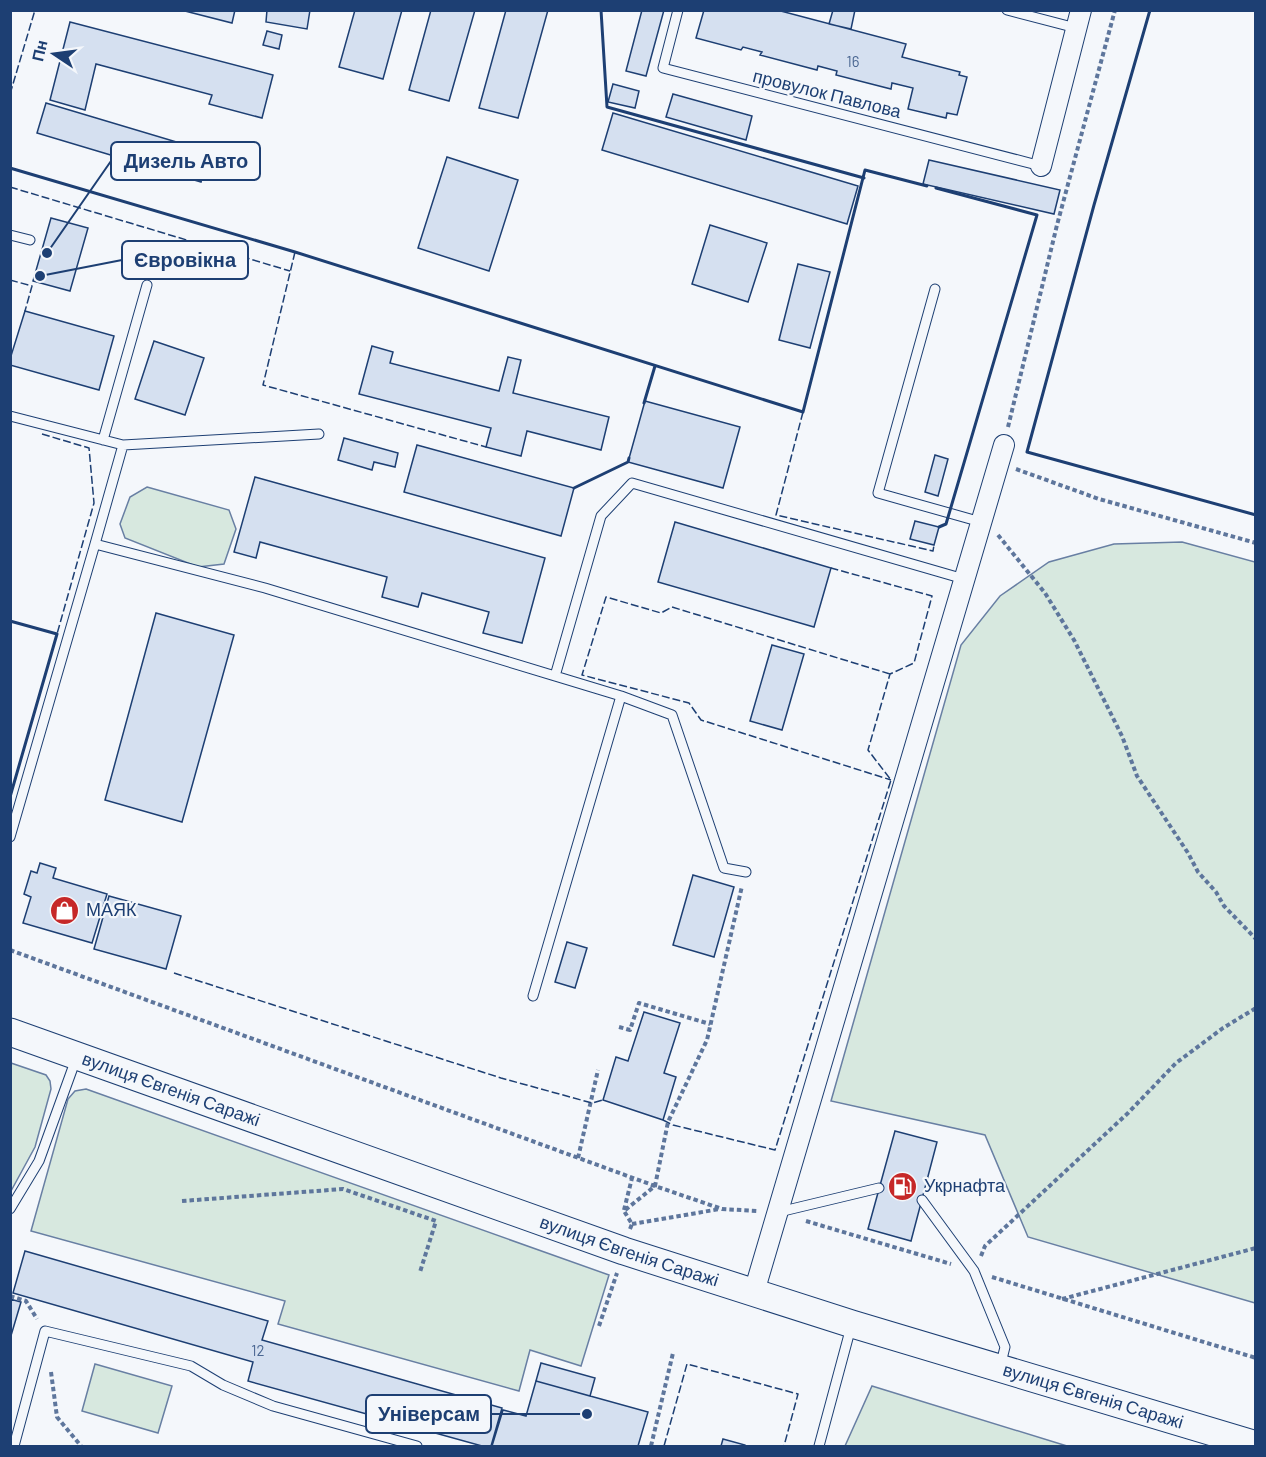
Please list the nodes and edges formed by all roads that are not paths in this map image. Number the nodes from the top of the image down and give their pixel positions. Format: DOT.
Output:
graph roads {
  1 [pos="678,10"];
  2 [pos="1007,10"];
  3 [pos="1078,19"];
  4 [pos="1041,166"];
  5 [pos="10,235"];
  6 [pos="30,240"];
  7 [pos="147,285"];
  8 [pos="935,289"];
  9 [pos="10,416"];
  10 [pos="319,434"];
  11 [pos="103,440"];
  12 [pos="123,446"];
  13 [pos="1001,454"];
  14 [pos="982,519"];
  15 [pos="95,544"];
  16 [pos="964,579"];
  17 [pos="555,676"];
  18 [pos="621,696"];
  19 [pos="10,837"];
  20 [pos="746,872"];
  21 [pos="533,996"];
  22 [pos="10,1032"];
  23 [pos="77,1057"];
  24 [pos="879,1188"];
  25 [pos="922,1200"];
  26 [pos="10,1209"];
  27 [pos="777,1212"];
  28 [pos="754,1292"];
  29 [pos="852,1324"];
  30 [pos="1000,1369"];
  31 [pos="1256,1445"];
  32 [pos="14,1446"];
  33 [pos="417,1446"];
  34 [pos="819,1446"];
  1 -- 4 [label="lane, провулок Павлова"];
  2 -- 3 [label="lane"];
  3 -- 4 [label="street"];
  5 -- 6 [label="lane"];
  7 -- 11 [label="lane"];
  8 -- 14 [label="lane"];
  9 -- 11 [label="lane"];
  10 -- 12 [label="lane"];
  11 -- 12 [label="lane"];
  12 -- 15 [label="lane"];
  13 -- 14 [label="street"];
  14 -- 16 [label="street"];
  15 -- 17 [label="lane"];
  15 -- 19 [label="lane"];
  16 -- 17 [label="lane"];
  16 -- 27 [label="street"];
  17 -- 18 [label="lane"];
  18 -- 20 [label="lane"];
  18 -- 21 [label="lane"];
  22 -- 23 [label="main road, вулиця Євгенія Саражі"];
  23 -- 26 [label="lane"];
  23 -- 28 [label="main road, вулиця Євгенія Саражі"];
  24 -- 27 [label="lane"];
  25 -- 30 [label="lane"];
  27 -- 28 [label="street"];
  28 -- 29 [label="main road, вулиця Євгенія Саражі"];
  29 -- 30 [label="main road, вулиця Євгенія Саражі"];
  29 -- 34 [label="lane"];
  30 -- 31 [label="main road, вулиця Євгенія Саражі"];
  32 -- 33 [label="lane"];
}
